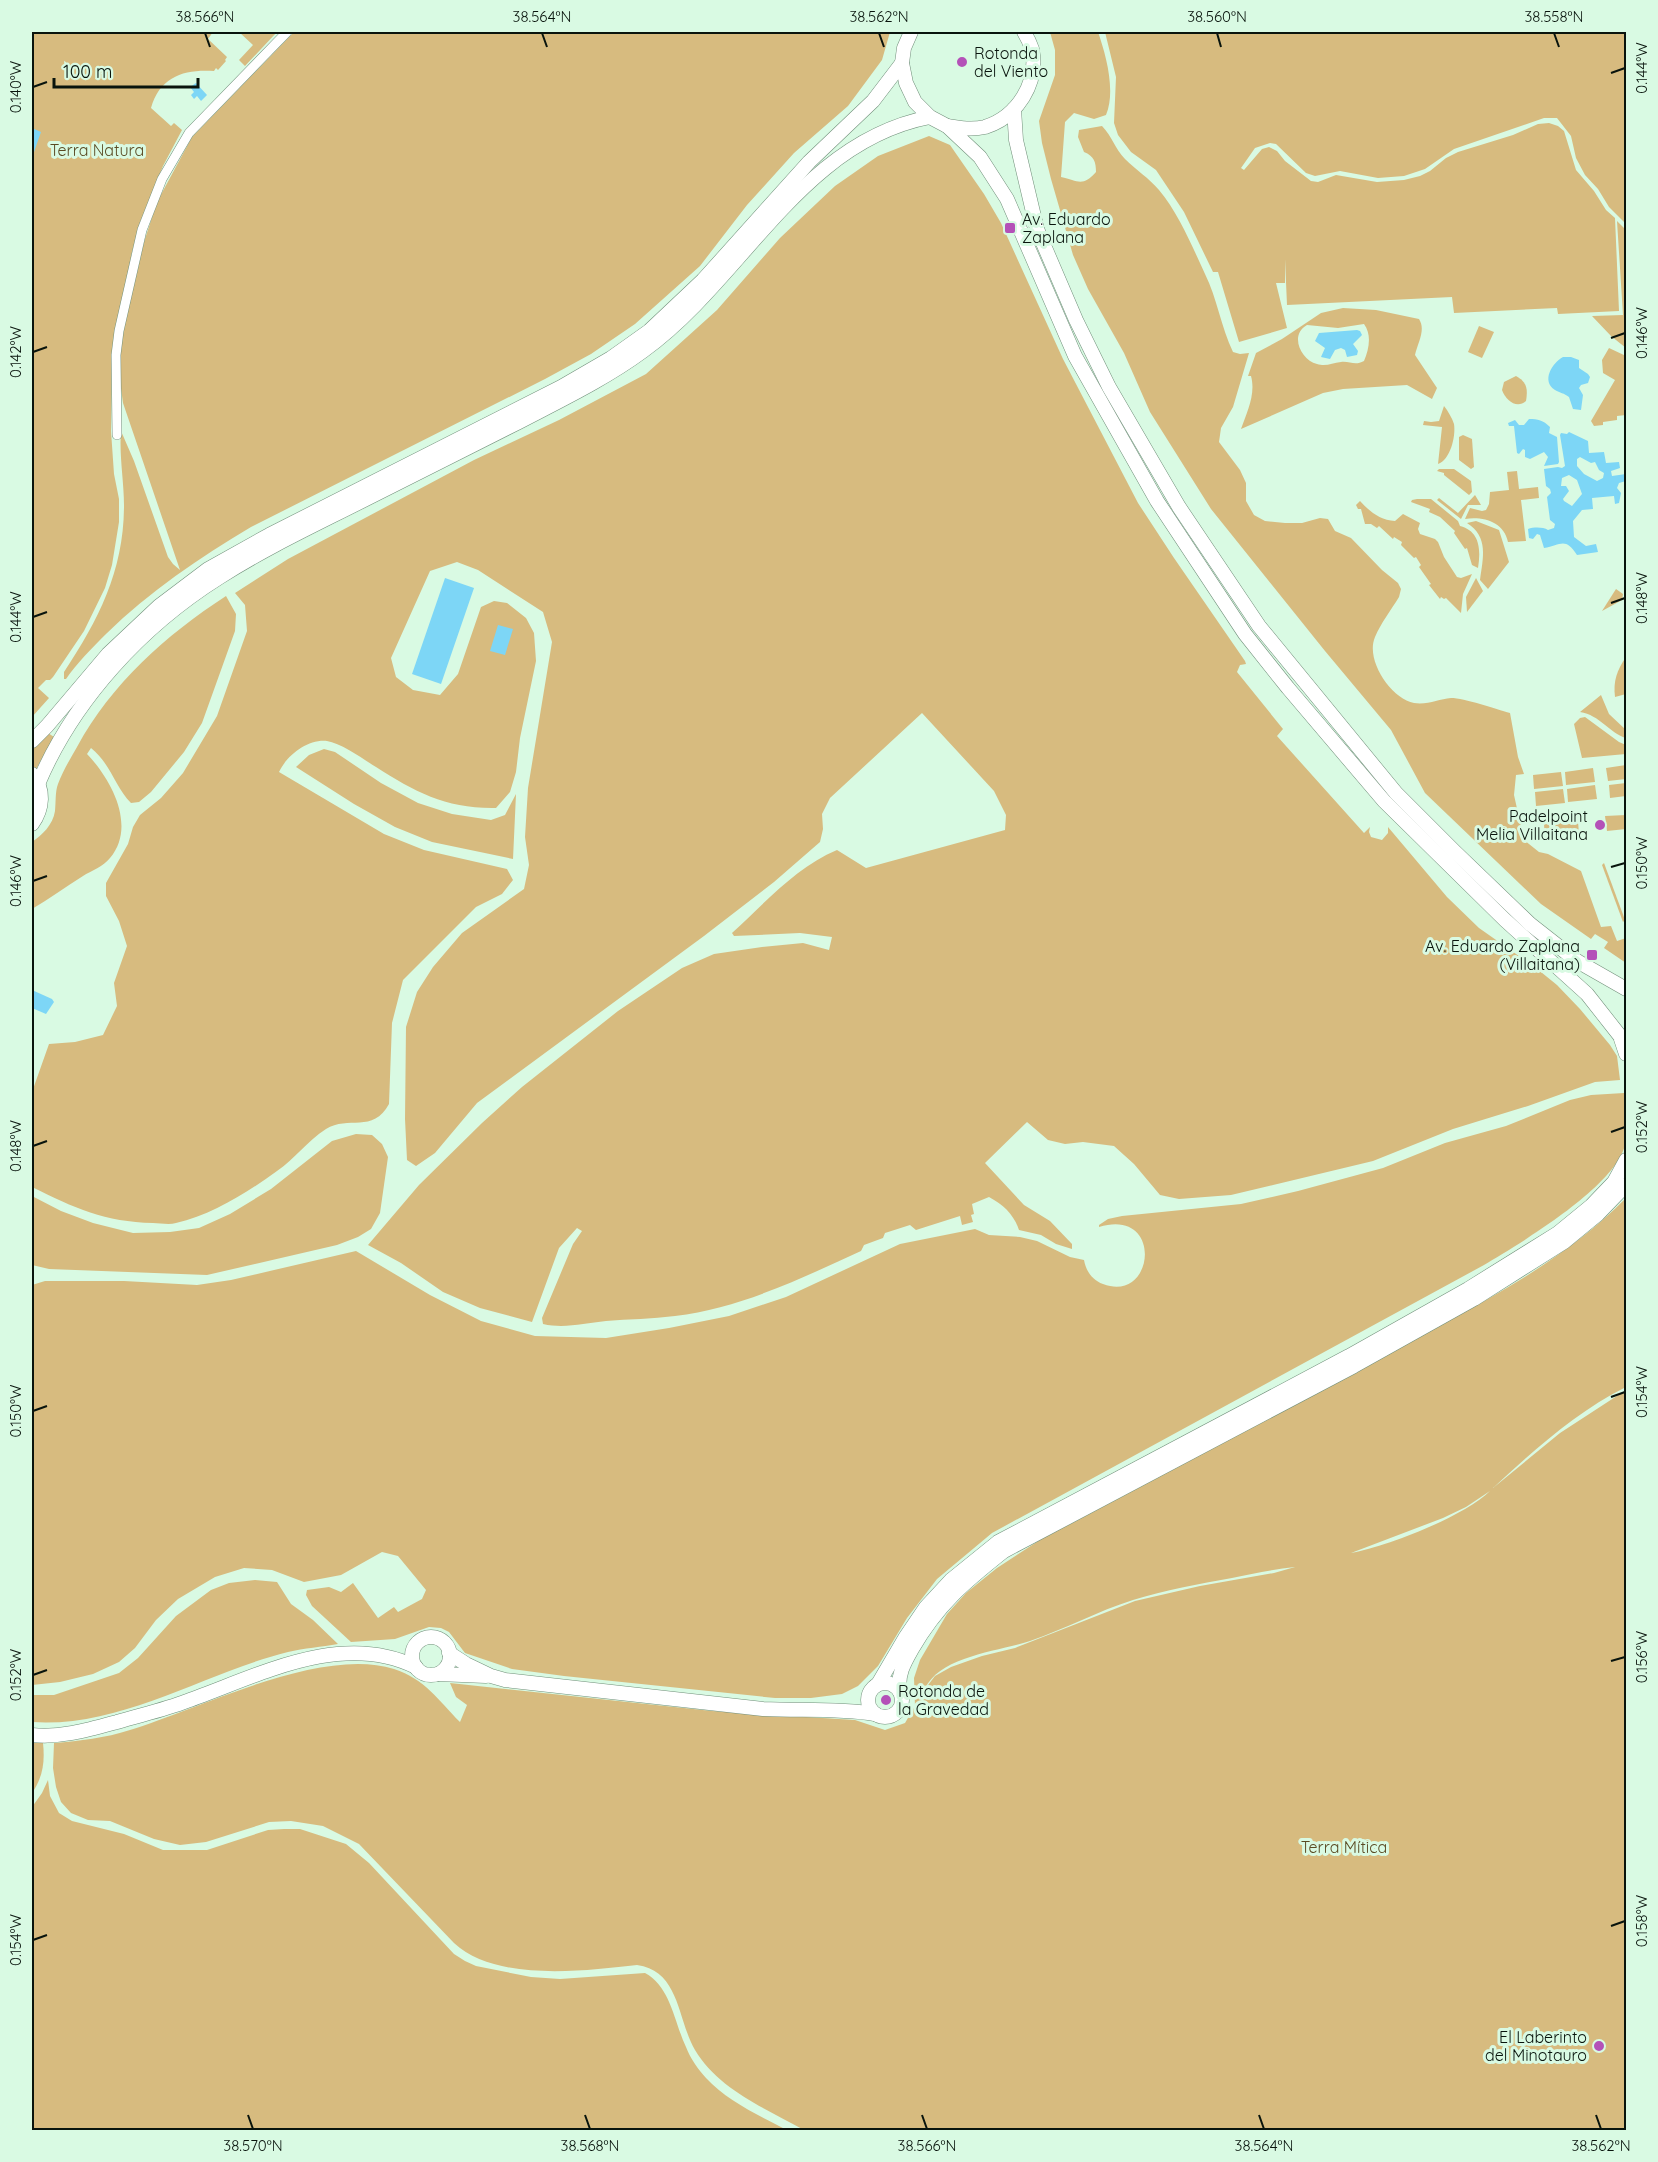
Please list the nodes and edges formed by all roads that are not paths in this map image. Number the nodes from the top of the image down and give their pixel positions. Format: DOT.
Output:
graph roads {
  1 [pos="288,32"];
  2 [pos="911,32"];
  3 [pos="1024,32"];
  4 [pos="902,63"];
  5 [pos="1014,110"];
  6 [pos="930,117"];
  7 [pos="947,126"];
  8 [pos="117,435"];
  9 [pos="32,741"];
  10 [pos="35,779"];
  11 [pos="32,824"];
  12 [pos="1626,989"];
  13 [pos="1626,1054"];
  14 [pos="1626,1160"];
  15 [pos="1626,1185"];
  16 [pos="421,1641"];
  17 [pos="449,1653"];
  18 [pos="381,1654"];
  19 [pos="416,1667"];
  20 [pos="438,1674"];
  21 [pos="491,1676"];
  22 [pos="874,1688"];
  23 [pos="900,1692"];
  24 [pos="828,1709"];
  25 [pos="875,1714"];
  26 [pos="32,1735"];
  1 -- 8 [label="street"];
  2 -- 4 [label="main road"];
  3 -- 5 [label="main road"];
  4 -- 6 [label="main road"];
  4 -- 9 [label="main road"];
  5 -- 7 [label="main road"];
  5 -- 12 [label="main road"];
  6 -- 7 [label="main road"];
  6 -- 10 [label="main road"];
  7 -- 13 [label="main road"];
  10 -- 11 [label="main road"];
  14 -- 22 [label="main road"];
  15 -- 23 [label="main road"];
  16 -- 17 [label="main road"];
  16 -- 18 [label="main road"];
  16 -- 19 [label="main road"];
  17 -- 20 [label="main road"];
  17 -- 21 [label="main road"];
  18 -- 19 [label="main road"];
  18 -- 26 [label="main road"];
  19 -- 20 [label="main road"];
  20 -- 21 [label="main road"];
  21 -- 24 [label="main road"];
  22 -- 23 [label="main road"];
  22 -- 24 [label="main road"];
  22 -- 25 [label="main road"];
  23 -- 25 [label="main road"];
  24 -- 25 [label="main road"];
}
